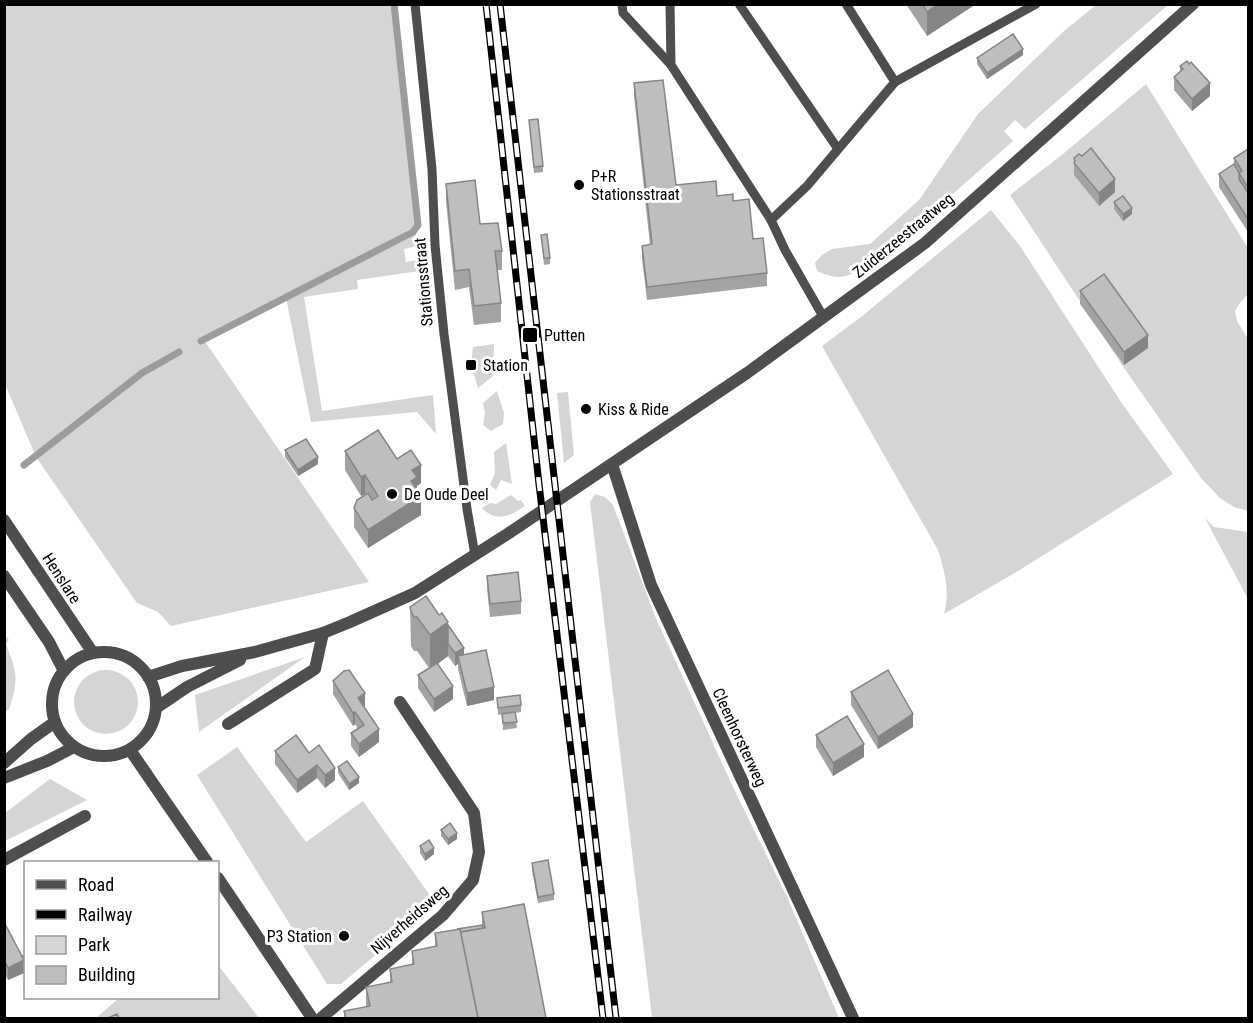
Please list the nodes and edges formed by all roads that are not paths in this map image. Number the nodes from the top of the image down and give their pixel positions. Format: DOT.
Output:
graph roads {
  1 [pos="415,4"];
  2 [pos="622,4"];
  3 [pos="670,4"];
  4 [pos="739,4"];
  5 [pos="846,4"];
  6 [pos="1036,4"];
  7 [pos="1193,4"];
  8 [pos="671,65"];
  9 [pos="895,82"];
  10 [pos="838,149"];
  11 [pos="771,220"];
  12 [pos="824,318"];
  13 [pos="612,464"];
  14 [pos="4,520"];
  15 [pos="475,555"];
  16 [pos="4,576"];
  17 [pos="322,633"];
  18 [pos="255,652"];
  19 [pos="93,653"];
  20 [pos="64,671"];
  21 [pos="148,676"];
  22 [pos="400,702"];
  23 [pos="156,708"];
  24 [pos="55,722"];
  25 [pos="228,724"];
  26 [pos="74,747"];
  27 [pos="130,750"];
  28 [pos="4,763"];
  29 [pos="4,778"];
  30 [pos="85,816"];
  31 [pos="4,860"];
  32 [pos="206,861"];
  33 [pos="219,879"];
  34 [pos="312,1018"];
  35 [pos="321,1018"];
  36 [pos="853,1018"];
  1 -- 15 [label="lane, Stationsstraat"];
  2 -- 8 [label="lane"];
  3 -- 8 [label="lane"];
  4 -- 10 [label="lane"];
  5 -- 9 [label="lane"];
  6 -- 9 [label="lane"];
  7 -- 12 [label="street, Zuiderzeestraatweg"];
  8 -- 11 [label="lane"];
  9 -- 10 [label="lane"];
  10 -- 11 [label="lane"];
  11 -- 12 [label="lane"];
  12 -- 13 [label="street, Zuiderzeestraatweg"];
  13 -- 15 [label="street"];
  13 -- 36 [label="street, Cleenhorsterweg"];
  14 -- 19 [label="street, Henslare"];
  15 -- 17 [label="street"];
  16 -- 20 [label="street"];
  17 -- 18 [label="street"];
  17 -- 25 [label="street"];
  18 -- 21 [label="street"];
  18 -- 23 [label="street"];
  19 -- 20 [label="street"];
  19 -- 21 [label="street"];
  20 -- 24 [label="street"];
  21 -- 23 [label="street"];
  22 -- 35 [label="street, Nijverheidsweg"];
  23 -- 27 [label="street"];
  24 -- 26 [label="street"];
  24 -- 28 [label="street"];
  26 -- 27 [label="street"];
  26 -- 29 [label="street"];
  27 -- 32 [label="street"];
  30 -- 31 [label="street"];
  33 -- 34 [label="street"];
}
